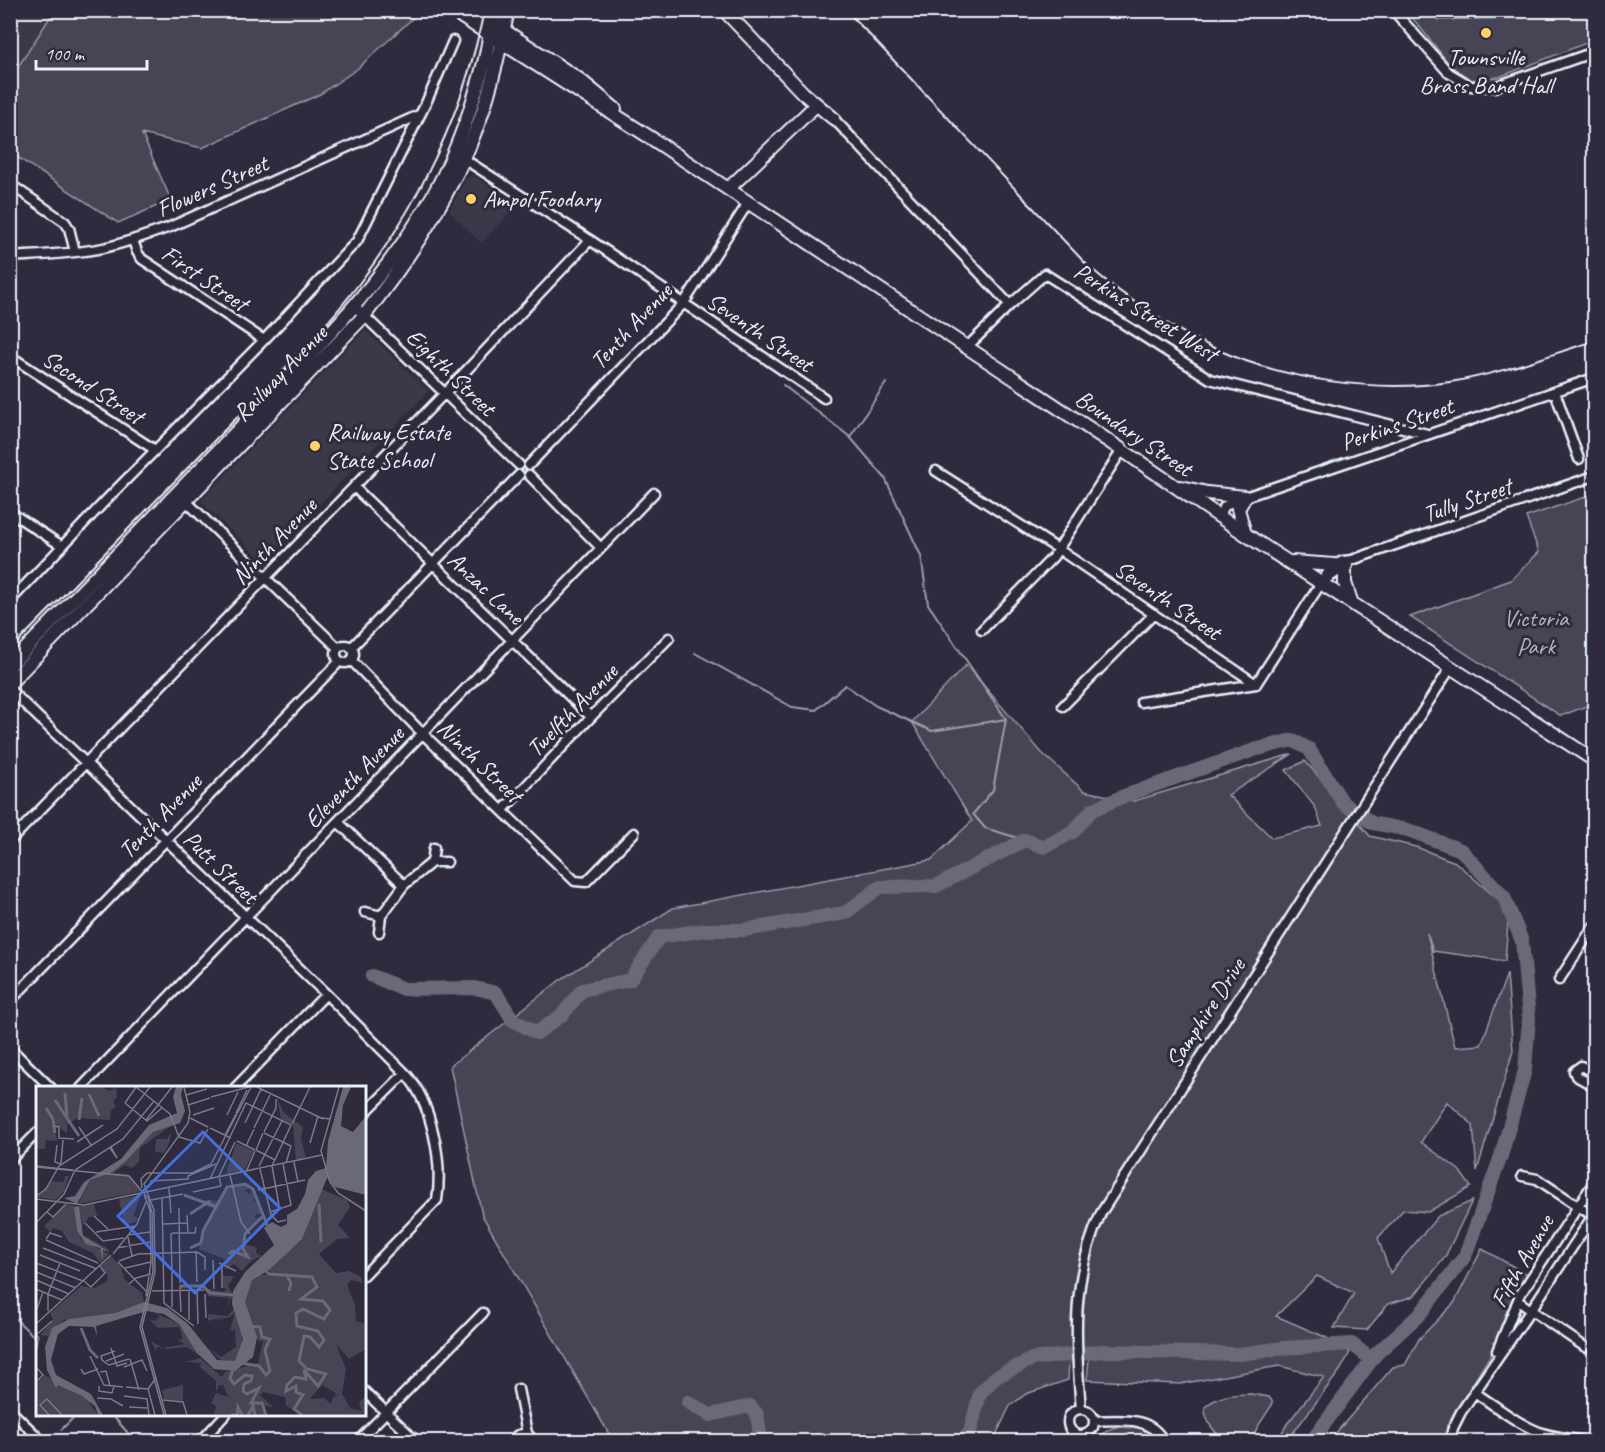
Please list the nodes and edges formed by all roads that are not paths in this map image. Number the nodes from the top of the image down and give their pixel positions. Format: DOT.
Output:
graph roads {
  1 [pos="452,10"];
  2 [pos="473,10"];
  3 [pos="508,10"];
  4 [pos="724,10"];
  5 [pos="1393,10"];
  6 [pos="492,23"];
  7 [pos="502,36"];
  8 [pos="453,40"];
  9 [pos="1594,52"];
  10 [pos="495,68"];
  11 [pos="579,93"];
  12 [pos="816,105"];
  13 [pos="419,115"];
  14 [pos="833,118"];
  15 [pos="651,138"];
  16 [pos="464,159"];
  17 [pos="10,184"];
  18 [pos="728,189"];
  19 [pos="748,204"];
  20 [pos="133,240"];
  21 [pos="590,240"];
  22 [pos="75,252"];
  23 [pos="10,257"];
  24 [pos="684,303"];
  25 [pos="1010,305"];
  26 [pos="359,311"];
  27 [pos="264,340"];
  28 [pos="966,348"];
  29 [pos="10,356"];
  30 [pos="1594,378"];
  31 [pos="1555,392"];
  32 [pos="445,393"];
  33 [pos="824,398"];
  34 [pos="1427,434"];
  35 [pos="155,450"];
  36 [pos="1122,450"];
  37 [pos="1579,459"];
  38 [pos="519,465"];
  39 [pos="529,465"];
  40 [pos="936,471"];
  41 [pos="524,475"];
  42 [pos="1594,476"];
  43 [pos="1176,486"];
  44 [pos="354,487"];
  45 [pos="654,493"];
  46 [pos="1245,497"];
  47 [pos="186,501"];
  48 [pos="10,512"];
  49 [pos="1218,516"];
  50 [pos="1245,534"];
  51 [pos="62,546"];
  52 [pos="600,548"];
  53 [pos="1058,549"];
  54 [pos="1288,561"];
  55 [pos="433,564"];
  56 [pos="1344,564"];
  57 [pos="265,578"];
  58 [pos="1322,582"];
  59 [pos="10,601"];
  60 [pos="1351,601"];
  61 [pos="1154,614"];
  62 [pos="982,630"];
  63 [pos="669,638"];
  64 [pos="513,639"];
  65 [pos="31,643"];
  66 [pos="338,648"];
  67 [pos="351,648"];
  68 [pos="10,652"];
  69 [pos="351,660"];
  70 [pos="340,661"];
  71 [pos="10,664"];
  72 [pos="1451,667"];
  73 [pos="10,682"];
  74 [pos="1256,684"];
  75 [pos="10,690"];
  76 [pos="1141,702"];
  77 [pos="1064,706"];
  78 [pos="591,717"];
  79 [pos="423,734"];
  80 [pos="1594,760"];
  81 [pos="86,763"];
  82 [pos="503,810"];
  83 [pos="338,822"];
  84 [pos="634,833"];
  85 [pos="165,840"];
  86 [pos="10,841"];
  87 [pos="434,848"];
  88 [pos="432,862"];
  89 [pos="447,862"];
  90 [pos="404,885"];
  91 [pos="365,912"];
  92 [pos="381,916"];
  93 [pos="245,917"];
  94 [pos="1594,926"];
  95 [pos="379,932"];
  96 [pos="1559,980"];
  97 [pos="326,994"];
  98 [pos="10,1001"];
  99 [pos="10,1048"];
  100 [pos="405,1073"];
  101 [pos="1594,1073"];
  102 [pos="49,1086"];
  103 [pos="83,1086"];
  104 [pos="237,1086"];
  105 [pos="1594,1086"];
  106 [pos="366,1112"];
  107 [pos="36,1134"];
  108 [pos="10,1160"];
  109 [pos="1522,1176"];
  110 [pos="1594,1182"];
  111 [pos="1578,1206"];
  112 [pos="1594,1215"];
  113 [pos="366,1273"];
  114 [pos="1518,1300"];
  115 [pos="1531,1311"];
  116 [pos="483,1313"];
  117 [pos="1585,1347"];
  118 [pos="1491,1365"];
  119 [pos="518,1389"];
  120 [pos="1474,1392"];
  121 [pos="366,1393"];
  122 [pos="1081,1409"];
  123 [pos="10,1410"];
  124 [pos="386,1412"];
  125 [pos="224,1416"];
  126 [pos="1095,1421"];
  127 [pos="527,1433"];
  128 [pos="43,1442"];
  129 [pos="200,1442"];
  130 [pos="357,1442"];
  131 [pos="417,1442"];
  132 [pos="509,1442"];
  133 [pos="534,1442"];
  134 [pos="1164,1442"];
  135 [pos="1449,1442"];
  136 [pos="1588,1442"];
  1 -- 6 [label="main road, Boundary Street"];
  2 -- 6 [label="main road, Boundary Street"];
  3 -- 7 [label="main road, Railway Avenue"];
  4 -- 12 [label="main road"];
  5 -- 9 [label="street"];
  6 -- 7 [label="main road, Boundary Street"];
  6 -- 26 [label="main road, Railway Avenue"];
  7 -- 10 [label="main road, Railway Avenue"];
  7 -- 11 [label="main road, Boundary Street"];
  7 -- 15 [label="main road, Boundary Street"];
  8 -- 13 [label="street, Railway Avenue"];
  10 -- 11 [label="main road"];
  10 -- 16 [label="main road, Railway Avenue"];
  11 -- 15 [label="main road, Boundary Street"];
  12 -- 14 [label="main road"];
  12 -- 18 [label="main road"];
  13 -- 20 [label="street, Flowers Street"];
  13 -- 27 [label="street, Railway Avenue"];
  14 -- 25 [label="street"];
  15 -- 18 [label="main road, Boundary Street"];
  16 -- 21 [label="street, Seventh Street"];
  16 -- 26 [label="main road, Railway Avenue"];
  17 -- 22 [label="street"];
  18 -- 19 [label="main road, Boundary Street"];
  19 -- 24 [label="street, Tenth Avenue"];
  19 -- 28 [label="main road, Boundary Street"];
  20 -- 22 [label="street, Flowers Street"];
  20 -- 27 [label="street, First Street"];
  21 -- 24 [label="street, Seventh Street"];
  21 -- 32 [label="street, Ninth Avenue"];
  22 -- 23 [label="street, Flowers Street"];
  24 -- 33 [label="street, Seventh Street"];
  24 -- 39 [label="street, Tenth Avenue"];
  25 -- 28 [label="street"];
  25 -- 34 [label="street, Perkins Street West"];
  26 -- 32 [label="street, Eighth Street"];
  26 -- 47 [label="main road, Railway Avenue"];
  26 -- 65 [label="main road, Railway Avenue"];
  27 -- 35 [label="street, Railway Avenue"];
  28 -- 36 [label="main road, Boundary Street"];
  29 -- 35 [label="street, Second Street"];
  30 -- 31 [label="street, Perkins Street"];
  31 -- 34 [label="street, Perkins Street"];
  31 -- 37 [label="street"];
  32 -- 38 [label="street, Eighth Street"];
  32 -- 44 [label="street, Ninth Avenue"];
  34 -- 46 [label="street, Perkins Street"];
  35 -- 51 [label="street, Railway Avenue"];
  36 -- 43 [label="main road, Boundary Street"];
  36 -- 53 [label="street"];
  38 -- 39 [label="street"];
  38 -- 41 [label="street"];
  39 -- 41 [label="street"];
  40 -- 53 [label="street, Seventh Street"];
  41 -- 52 [label="street"];
  41 -- 55 [label="street"];
  42 -- 56 [label="street, Tully Street"];
  43 -- 46 [label="main road"];
  43 -- 49 [label="main road, Boundary Street"];
  44 -- 55 [label="street, Anzac Lane"];
  44 -- 57 [label="street, Ninth Avenue"];
  45 -- 52 [label="street, Eleventh Avenue"];
  46 -- 49 [label="street, Perkins Street"];
  46 -- 50 [label="main road"];
  47 -- 57 [label="street"];
  47 -- 73 [label="main road, Railway Avenue"];
  48 -- 51 [label="street"];
  49 -- 50 [label="main road, Boundary Street"];
  50 -- 54 [label="main road, Boundary Street"];
  51 -- 59 [label="street, Railway Avenue"];
  52 -- 64 [label="street, Eleventh Avenue"];
  53 -- 61 [label="street, Seventh Street"];
  53 -- 62 [label="street"];
  54 -- 56 [label="main road"];
  54 -- 58 [label="main road, Boundary Street"];
  55 -- 64 [label="street, Anzac Lane"];
  55 -- 67 [label="street"];
  56 -- 58 [label="street, Tully Street"];
  56 -- 60 [label="main road"];
  57 -- 66 [label="street"];
  57 -- 81 [label="street, Ninth Avenue"];
  58 -- 60 [label="main road, Boundary Street"];
  58 -- 74 [label="street"];
  60 -- 72 [label="main road, Boundary Street"];
  61 -- 74 [label="street, Seventh Street"];
  61 -- 77 [label="street"];
  63 -- 78 [label="street, Twelfth Avenue"];
  64 -- 78 [label="street, Anzac Lane"];
  64 -- 79 [label="street, Eleventh Avenue"];
  65 -- 68 [label="main road"];
  65 -- 71 [label="main road, Railway Avenue"];
  66 -- 67 [label="street"];
  66 -- 70 [label="street"];
  67 -- 69 [label="street"];
  69 -- 70 [label="street"];
  69 -- 79 [label="street, Ninth Street"];
  70 -- 85 [label="street, Tenth Avenue"];
  72 -- 80 [label="main road, Boundary Street"];
  72 -- 122 [label="street, Samphire Drive"];
  74 -- 76 [label="street"];
  75 -- 81 [label="street, Putt Street"];
  78 -- 82 [label="street, Twelfth Avenue"];
  79 -- 82 [label="street, Ninth Street"];
  79 -- 83 [label="street, Eleventh Avenue"];
  81 -- 85 [label="street, Putt Street"];
  81 -- 86 [label="street, Ninth Avenue"];
  82 -- 84 [label="street, Ninth Street"];
  83 -- 90 [label="street"];
  83 -- 93 [label="street, Eleventh Avenue"];
  85 -- 93 [label="street, Putt Street"];
  85 -- 98 [label="street, Tenth Avenue"];
  87 -- 88 [label="street"];
  88 -- 89 [label="street"];
  88 -- 90 [label="street"];
  90 -- 92 [label="street"];
  91 -- 92 [label="street"];
  92 -- 95 [label="street"];
  93 -- 97 [label="street, Putt Street"];
  93 -- 103 [label="street, Eleventh Avenue"];
  94 -- 96 [label="street"];
  97 -- 100 [label="street, Putt Street"];
  97 -- 104 [label="street"];
  99 -- 102 [label="street"];
  100 -- 106 [label="street"];
  100 -- 113 [label="street, Putt Street"];
  101 -- 105 [label="street"];
  107 -- 108 [label="street"];
  109 -- 111 [label="street"];
  110 -- 111 [label="street, Fifth Avenue"];
  111 -- 112 [label="street"];
  111 -- 114 [label="street, Fifth Avenue"];
  112 -- 115 [label="street, Fifth Avenue"];
  114 -- 115 [label="street"];
  114 -- 118 [label="street, Fifth Avenue"];
  115 -- 117 [label="street"];
  115 -- 118 [label="street, Fifth Avenue"];
  116 -- 124 [label="street"];
  118 -- 120 [label="street, Fifth Avenue"];
  119 -- 127 [label="street"];
  120 -- 135 [label="street, Fifth Avenue"];
  120 -- 136 [label="street"];
  121 -- 124 [label="street"];
  122 -- 126 [label="street"];
  122 -- 126 [label="street"];
  123 -- 128 [label="street"];
  124 -- 130 [label="street"];
  124 -- 131 [label="street"];
  125 -- 129 [label="street"];
  126 -- 134 [label="street"];
  127 -- 132 [label="street"];
  127 -- 133 [label="street"];
}
